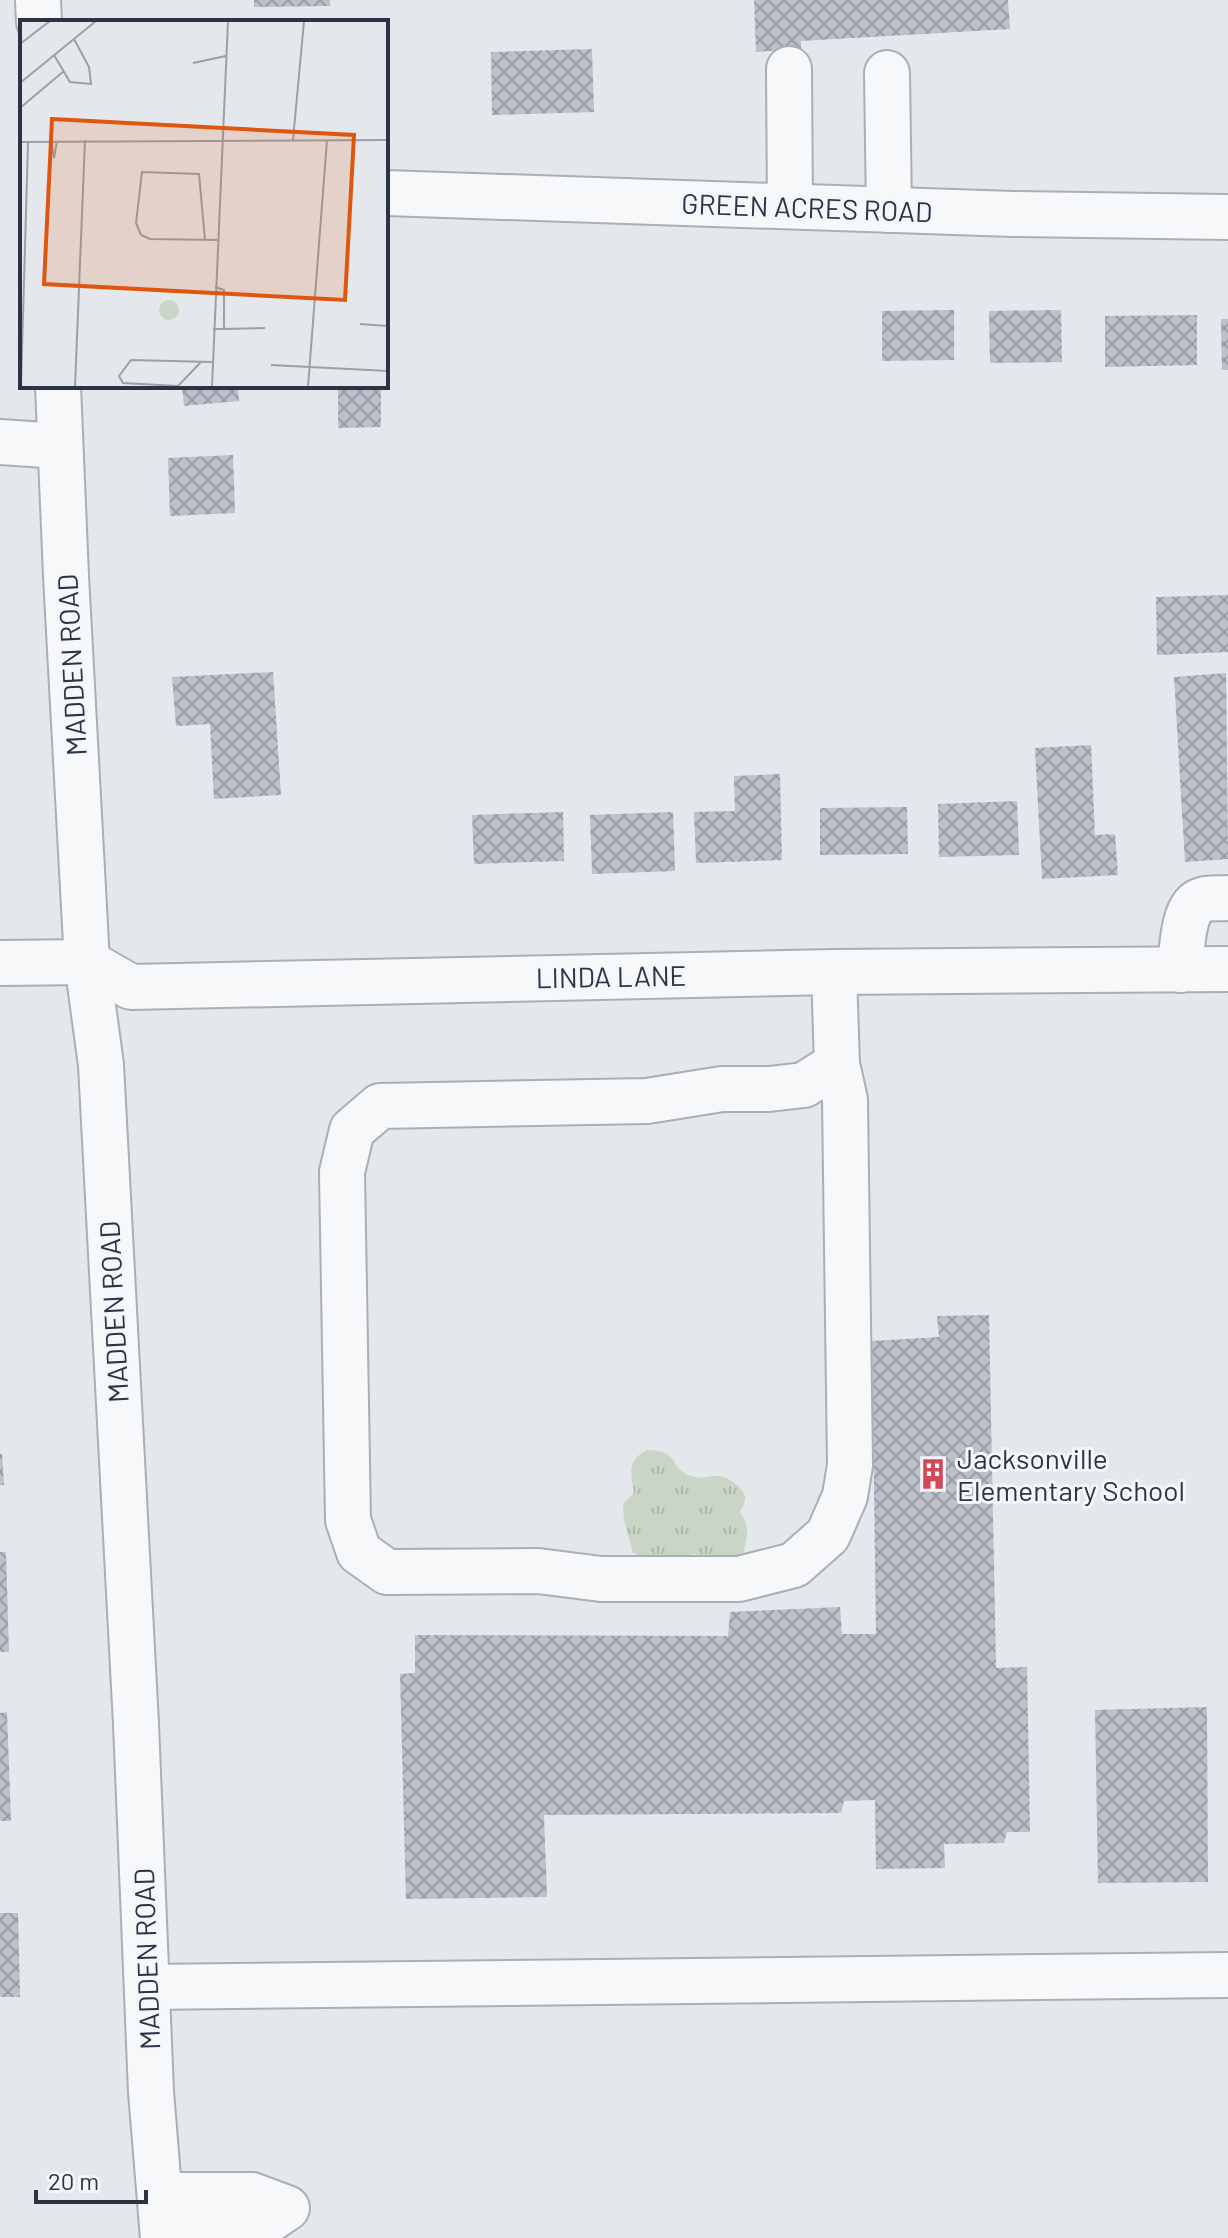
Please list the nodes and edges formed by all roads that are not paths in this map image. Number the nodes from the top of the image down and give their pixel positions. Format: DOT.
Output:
graph roads {
  1 [pos="38,0"];
  2 [pos="39,20"];
  3 [pos="789,69"];
  4 [pos="887,73"];
  5 [pos="388,193"];
  6 [pos="790,206"];
  7 [pos="889,210"];
  8 [pos="1228,217"];
  9 [pos="58,388"];
  10 [pos="0,442"];
  11 [pos="60,446"];
  12 [pos="1228,898"];
  13 [pos="87,962"];
  14 [pos="0,963"];
  15 [pos="1228,969"];
  16 [pos="1180,970"];
  17 [pos="834,972"];
  18 [pos="837,1064"];
  19 [pos="1228,1975"];
  20 [pos="147,1987"];
  21 [pos="162,2223"];
  1 -- 2 [label="street"];
  3 -- 6 [label="street"];
  4 -- 7 [label="street"];
  5 -- 6 [label="street, GREEN ACRES ROAD"];
  6 -- 7 [label="street, GREEN ACRES ROAD"];
  7 -- 8 [label="street, GREEN ACRES ROAD"];
  9 -- 11 [label="street, MADDEN ROAD"];
  10 -- 11 [label="street"];
  11 -- 13 [label="street, MADDEN ROAD"];
  12 -- 16 [label="street"];
  13 -- 14 [label="street"];
  13 -- 17 [label="street, LINDA LANE"];
  13 -- 20 [label="street, MADDEN ROAD"];
  15 -- 16 [label="street, LINDA LANE"];
  16 -- 17 [label="street, LINDA LANE"];
  17 -- 18 [label="street"];
  18 -- 18 [label="street"];
  19 -- 20 [label="street"];
  20 -- 21 [label="street, MADDEN ROAD"];
}
